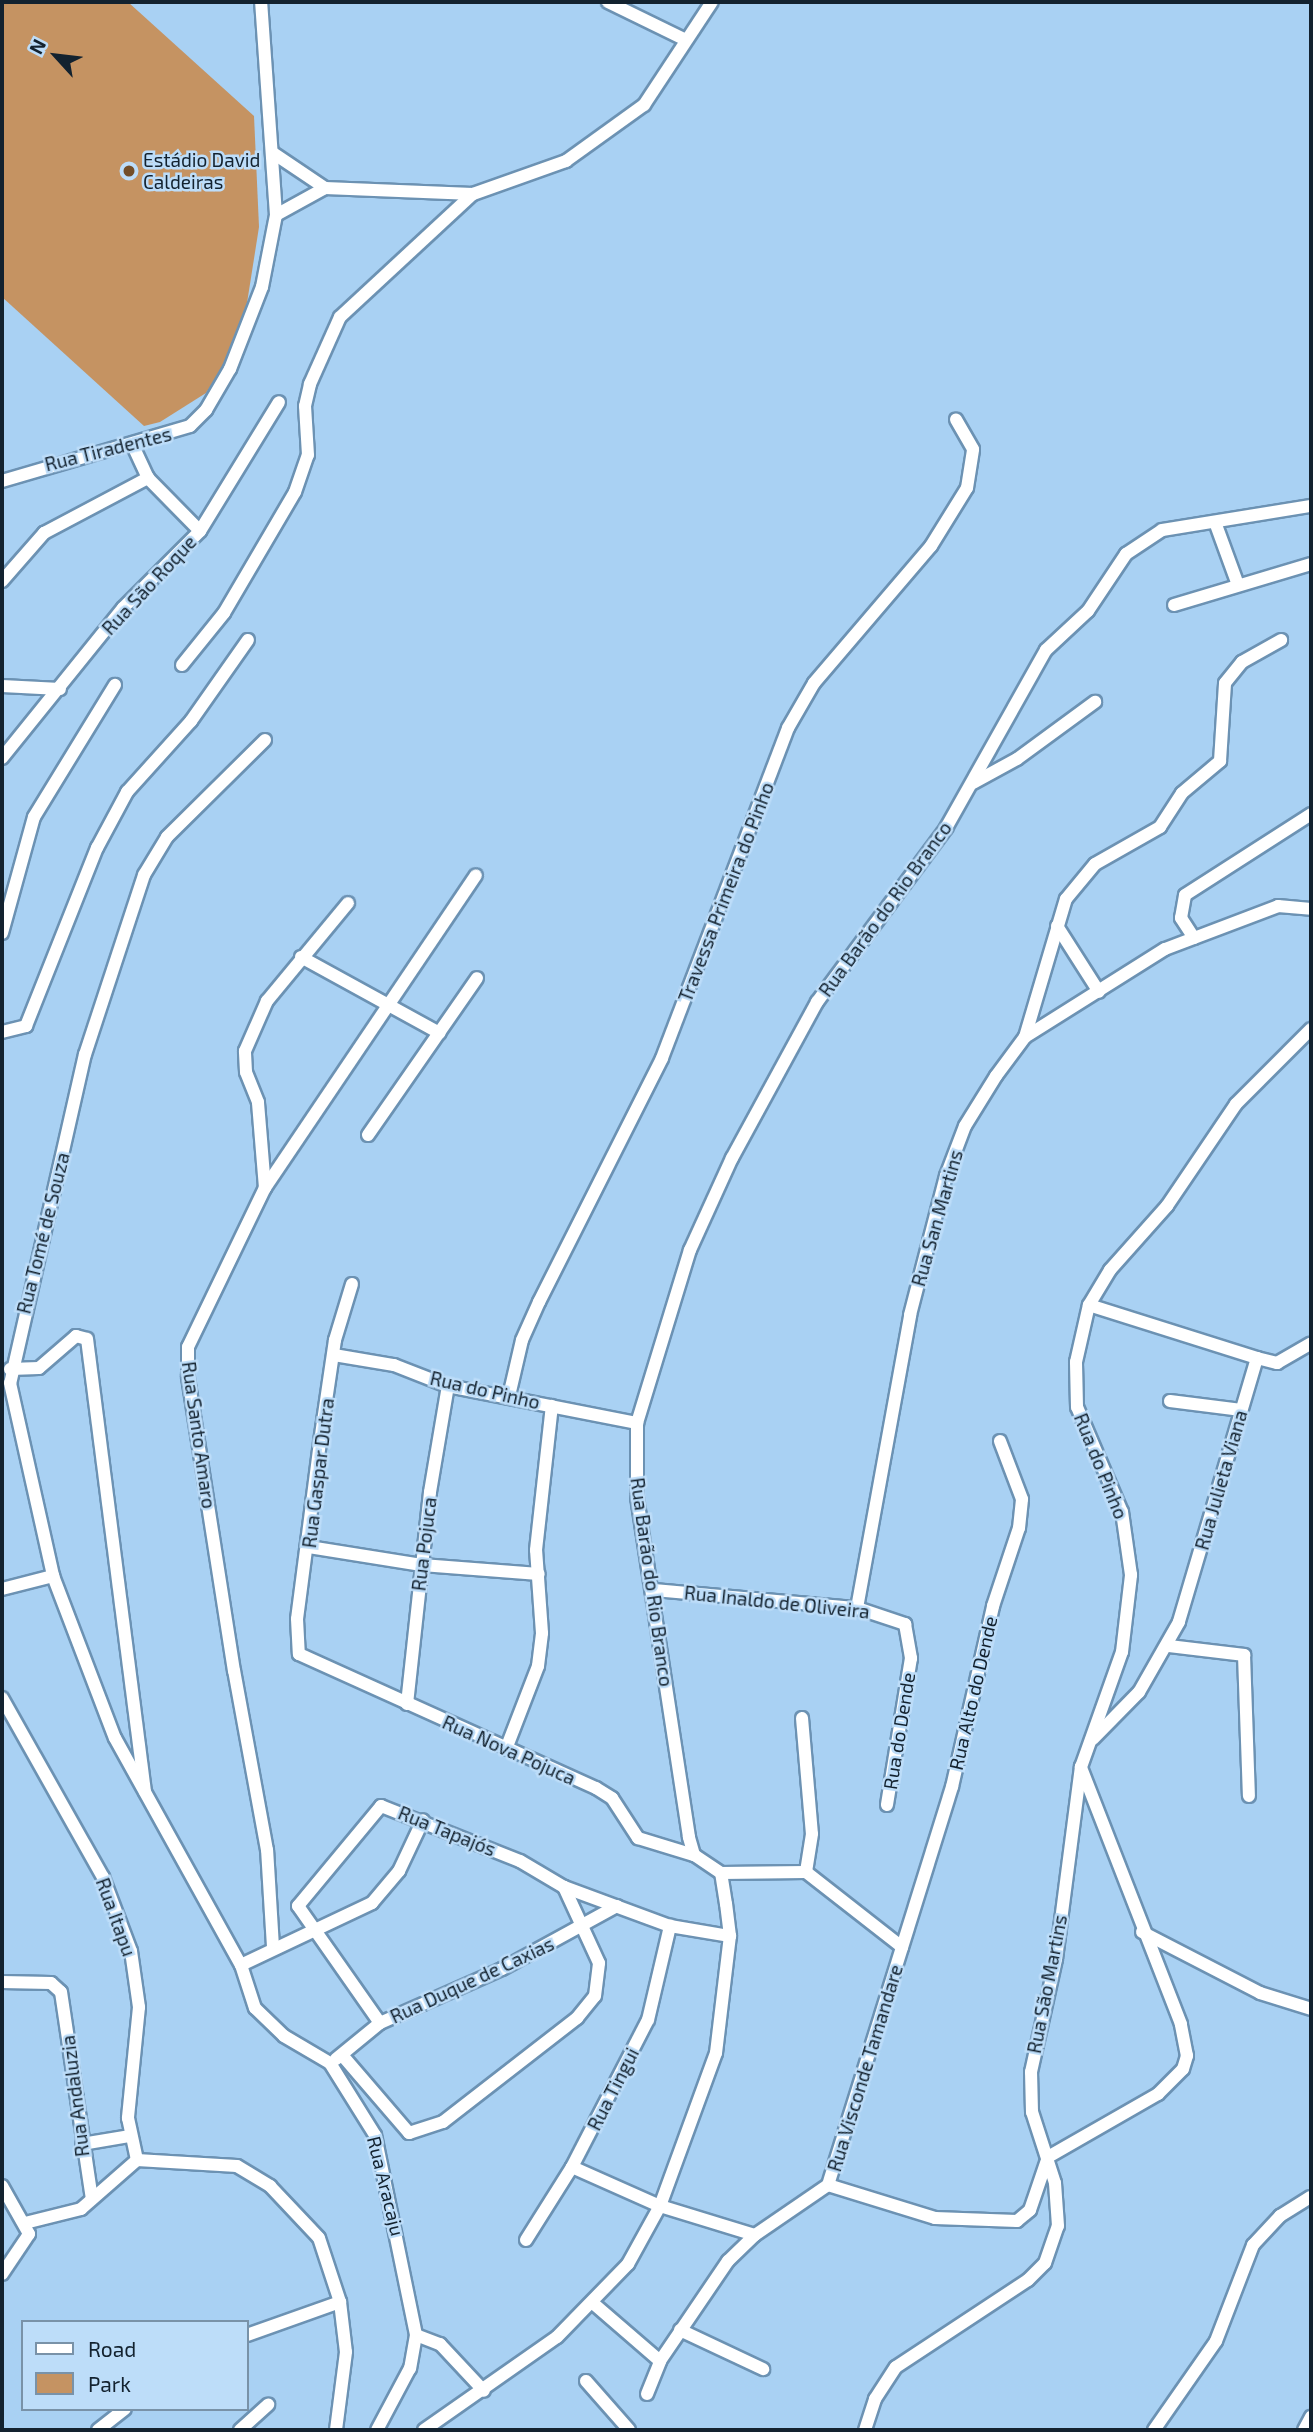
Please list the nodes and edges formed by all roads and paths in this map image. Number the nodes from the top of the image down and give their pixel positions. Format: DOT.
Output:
graph roads {
  1 [pos="261,2"];
  2 [pos="608,2"];
  3 [pos="712,2"];
  4 [pos="684,39"];
  5 [pos="272,153"];
  6 [pos="325,188"];
  7 [pos="473,194"];
  8 [pos="276,215"];
  9 [pos="279,402"];
  10 [pos="956,419"];
  11 [pos="133,446"];
  12 [pos="148,478"];
  13 [pos="2,481"];
  14 [pos="1311,506"];
  15 [pos="1215,522"];
  16 [pos="200,531"];
  17 [pos="1311,564"];
  18 [pos="2,581"];
  19 [pos="1237,582"];
  20 [pos="1174,605"];
  21 [pos="248,640"];
  22 [pos="1281,640"];
  23 [pos="182,665"];
  24 [pos="115,685"];
  25 [pos="2,686"];
  26 [pos="60,689"];
  27 [pos="1095,702"];
  28 [pos="265,740"];
  29 [pos="2,758"];
  30 [pos="973,783"];
  31 [pos="1311,814"];
  32 [pos="476,875"];
  33 [pos="348,903"];
  34 [pos="1311,909"];
  35 [pos="1057,926"];
  36 [pos="2,933"];
  37 [pos="1194,938"];
  38 [pos="301,957"];
  39 [pos="477,978"];
  40 [pos="1099,992"];
  41 [pos="384,1005"];
  42 [pos="1311,1029"];
  43 [pos="2,1032"];
  44 [pos="439,1033"];
  45 [pos="1025,1037"];
  46 [pos="368,1136"];
  47 [pos="265,1188"];
  48 [pos="352,1284"];
  49 [pos="1088,1305"];
  50 [pos="1311,1343"];
  51 [pos="334,1355"];
  52 [pos="1257,1358"];
  53 [pos="10,1369"];
  54 [pos="6,1382"];
  55 [pos="448,1385"];
  56 [pos="509,1396"];
  57 [pos="1170,1401"];
  58 [pos="552,1406"];
  59 [pos="1241,1410"];
  60 [pos="637,1423"];
  61 [pos="1000,1441"];
  62 [pos="309,1547"];
  63 [pos="422,1565"];
  64 [pos="539,1574"];
  65 [pos="53,1576"];
  66 [pos="2,1589"];
  67 [pos="654,1590"];
  68 [pos="857,1608"];
  69 [pos="1169,1646"];
  70 [pos="911,1658"];
  71 [pos="306,1660"];
  72 [pos="2,1698"];
  73 [pos="407,1704"];
  74 [pos="802,1718"];
  75 [pos="1087,1745"];
  76 [pos="506,1749"];
  77 [pos="1081,1767"];
  78 [pos="1249,1796"];
  79 [pos="146,1802"];
  80 [pos="887,1805"];
  81 [pos="423,1820"];
  82 [pos="694,1855"];
  83 [pos="806,1872"];
  84 [pos="721,1873"];
  85 [pos="564,1887"];
  86 [pos="617,1906"];
  87 [pos="670,1926"];
  88 [pos="583,1928"];
  89 [pos="1142,1932"];
  90 [pos="313,1934"];
  91 [pos="730,1936"];
  92 [pos="273,1947"];
  93 [pos="902,1947"];
  94 [pos="241,1965"];
  95 [pos="2,1982"];
  96 [pos="1311,2009"];
  97 [pos="380,2023"];
  98 [pos="342,2054"];
  99 [pos="330,2063"];
  100 [pos="130,2136"];
  101 [pos="82,2144"];
  102 [pos="1048,2157"];
  103 [pos="136,2160"];
  104 [pos="572,2166"];
  105 [pos="828,2185"];
  106 [pos="2,2186"];
  107 [pos="1311,2197"];
  108 [pos="92,2199"];
  109 [pos="660,2206"];
  110 [pos="25,2223"];
  111 [pos="754,2235"];
  112 [pos="526,2239"];
  113 [pos="2,2274"];
  114 [pos="340,2302"];
  115 [pos="594,2304"];
  116 [pos="680,2330"];
  117 [pos="248,2334"];
  118 [pos="416,2334"];
  119 [pos="660,2361"];
  120 [pos="763,2369"];
  121 [pos="586,2381"];
  122 [pos="484,2391"];
  123 [pos="647,2394"];
  124 [pos="268,2405"];
  125 [pos="123,2411"];
  126 [pos="1311,2417"];
  127 [pos="100,2430"];
  128 [pos="240,2430"];
  129 [pos="336,2430"];
  130 [pos="377,2430"];
  131 [pos="424,2430"];
  132 [pos="629,2430"];
  133 [pos="865,2430"];
  134 [pos="1154,2430"];
  135 [pos="1304,2430"];
  1 -- 5 [label="street, Rua Tiradentes"];
  2 -- 4 [label="street"];
  3 -- 4 [label="street"];
  4 -- 7 [label="street"];
  5 -- 6 [label="street"];
  5 -- 8 [label="street, Rua Tiradentes"];
  6 -- 7 [label="street"];
  6 -- 8 [label="street"];
  7 -- 23 [label="street"];
  8 -- 11 [label="street, Rua Tiradentes"];
  9 -- 16 [label="street"];
  10 -- 56 [label="street, Travessa Primeira do Pinho"];
  11 -- 12 [label="street, Rua São Roque"];
  11 -- 13 [label="street, Rua Tiradentes"];
  12 -- 16 [label="street, Rua São Roque"];
  12 -- 18 [label="street"];
  14 -- 15 [label="street, Rua Barão do Rio Branco"];
  15 -- 19 [label="street"];
  15 -- 30 [label="street, Rua Barão do Rio Branco"];
  16 -- 26 [label="street, Rua São Roque"];
  17 -- 19 [label="street"];
  19 -- 20 [label="street"];
  21 -- 43 [label="street"];
  22 -- 35 [label="street"];
  24 -- 36 [label="street"];
  25 -- 26 [label="street"];
  26 -- 29 [label="street, Rua São Roque"];
  27 -- 30 [label="street"];
  28 -- 53 [label="street, Rua Tomé de Souza"];
  30 -- 60 [label="street, Rua Barão do Rio Branco"];
  31 -- 37 [label="street"];
  32 -- 41 [label="street, Rua Santo Amaro"];
  33 -- 38 [label="street"];
  34 -- 37 [label="street, Rua San Martins"];
  35 -- 40 [label="street"];
  35 -- 45 [label="street"];
  37 -- 40 [label="street, Rua San Martins"];
  38 -- 41 [label="street"];
  38 -- 47 [label="street"];
  39 -- 44 [label="street"];
  40 -- 45 [label="street, Rua San Martins"];
  41 -- 44 [label="street"];
  41 -- 47 [label="street, Rua Santo Amaro"];
  42 -- 49 [label="street, Rua do Pinho"];
  44 -- 46 [label="street"];
  45 -- 68 [label="street, Rua San Martins"];
  47 -- 92 [label="street, Rua Santo Amaro"];
  48 -- 51 [label="street, Rua Gaspar Dutra"];
  49 -- 52 [label="street"];
  49 -- 75 [label="street, Rua do Pinho"];
  50 -- 52 [label="street"];
  51 -- 55 [label="street, Rua do Pinho"];
  51 -- 62 [label="street, Rua Gaspar Dutra"];
  52 -- 59 [label="street, Rua Julieta Viana"];
  53 -- 54 [label="street, Rua Tomé de Souza"];
  53 -- 79 [label="street"];
  54 -- 65 [label="street, Rua Tomé de Souza"];
  55 -- 56 [label="street, Rua do Pinho"];
  55 -- 63 [label="street, Rua Pojuca"];
  56 -- 58 [label="street, Rua do Pinho"];
  57 -- 59 [label="street"];
  58 -- 60 [label="street, Rua do Pinho"];
  58 -- 64 [label="street"];
  59 -- 69 [label="street, Rua Julieta Viana"];
  60 -- 67 [label="street, Rua Barão do Rio Branco"];
  61 -- 93 [label="street, Rua Alto do Dende"];
  62 -- 63 [label="street"];
  62 -- 71 [label="street, Rua Gaspar Dutra"];
  63 -- 64 [label="street"];
  63 -- 73 [label="street, Rua Pojuca"];
  64 -- 76 [label="street"];
  65 -- 66 [label="street"];
  65 -- 79 [label="street, Rua Tomé de Souza"];
  67 -- 68 [label="street, Rua Inaldo de Oliveira"];
  67 -- 82 [label="street, Rua Barão do Rio Branco"];
  68 -- 70 [label="street, Rua Inaldo de Oliveira"];
  69 -- 75 [label="street, Rua Julieta Viana"];
  69 -- 78 [label="street"];
  70 -- 80 [label="street, Rua do Dende"];
  71 -- 73 [label="street, Rua Nova Pojuca"];
  72 -- 100 [label="street, Rua Itapu"];
  73 -- 76 [label="street, Rua Nova Pojuca"];
  74 -- 83 [label="street"];
  75 -- 77 [label="street, Rua do Pinho"];
  76 -- 82 [label="street, Rua Nova Pojuca"];
  77 -- 89 [label="street"];
  77 -- 102 [label="street, Rua São Martins"];
  79 -- 94 [label="street, Rua Aracaju"];
  81 -- 85 [label="street, Rua Tapajós"];
  81 -- 90 [label="street"];
  81 -- 90 [label="street, Rua Tapajós"];
  82 -- 84 [label="street"];
  83 -- 84 [label="street"];
  83 -- 93 [label="street"];
  84 -- 91 [label="street"];
  85 -- 86 [label="street, Rua Tapajós"];
  85 -- 88 [label="street"];
  86 -- 87 [label="street, Rua Tapajós"];
  86 -- 88 [label="street, Rua Duque de Caxias"];
  87 -- 91 [label="street, Rua Tapajós"];
  87 -- 104 [label="street, Rua Tingui"];
  88 -- 97 [label="street, Rua Duque de Caxias"];
  88 -- 98 [label="street"];
  89 -- 96 [label="street"];
  89 -- 102 [label="street"];
  90 -- 92 [label="street"];
  90 -- 97 [label="street, Rua Tapajós"];
  91 -- 109 [label="street"];
  92 -- 94 [label="street"];
  93 -- 105 [label="street, Rua Visconde Tamandare"];
  94 -- 99 [label="street, Rua Aracaju"];
  95 -- 101 [label="street, Rua Andaluzia"];
  97 -- 98 [label="street, Rua Duque de Caxias"];
  98 -- 99 [label="street, Rua Duque de Caxias"];
  99 -- 118 [label="street, Rua Aracaju"];
  100 -- 101 [label="street"];
  100 -- 103 [label="street, Rua Itapu"];
  101 -- 108 [label="street, Rua Andaluzia"];
  102 -- 105 [label="street"];
  102 -- 133 [label="street, Rua São Martins"];
  103 -- 108 [label="street"];
  103 -- 114 [label="street"];
  104 -- 109 [label="street"];
  104 -- 112 [label="street, Rua Tingui"];
  105 -- 111 [label="street, Rua Visconde Tamandare"];
  106 -- 110 [label="street"];
  107 -- 134 [label="street"];
  108 -- 110 [label="street"];
  109 -- 111 [label="street"];
  109 -- 115 [label="street"];
  110 -- 113 [label="street"];
  111 -- 116 [label="street, Rua Visconde Tamandare"];
  114 -- 117 [label="street"];
  114 -- 129 [label="street"];
  115 -- 119 [label="street"];
  115 -- 122 [label="street"];
  116 -- 119 [label="street, Rua Visconde Tamandare"];
  116 -- 120 [label="street"];
  118 -- 122 [label="street"];
  118 -- 130 [label="street, Rua Aracaju"];
  119 -- 123 [label="street, Rua Visconde Tamandare"];
  121 -- 132 [label="street"];
  122 -- 131 [label="street"];
  124 -- 128 [label="street"];
  125 -- 127 [label="street"];
  126 -- 135 [label="street"];
}
